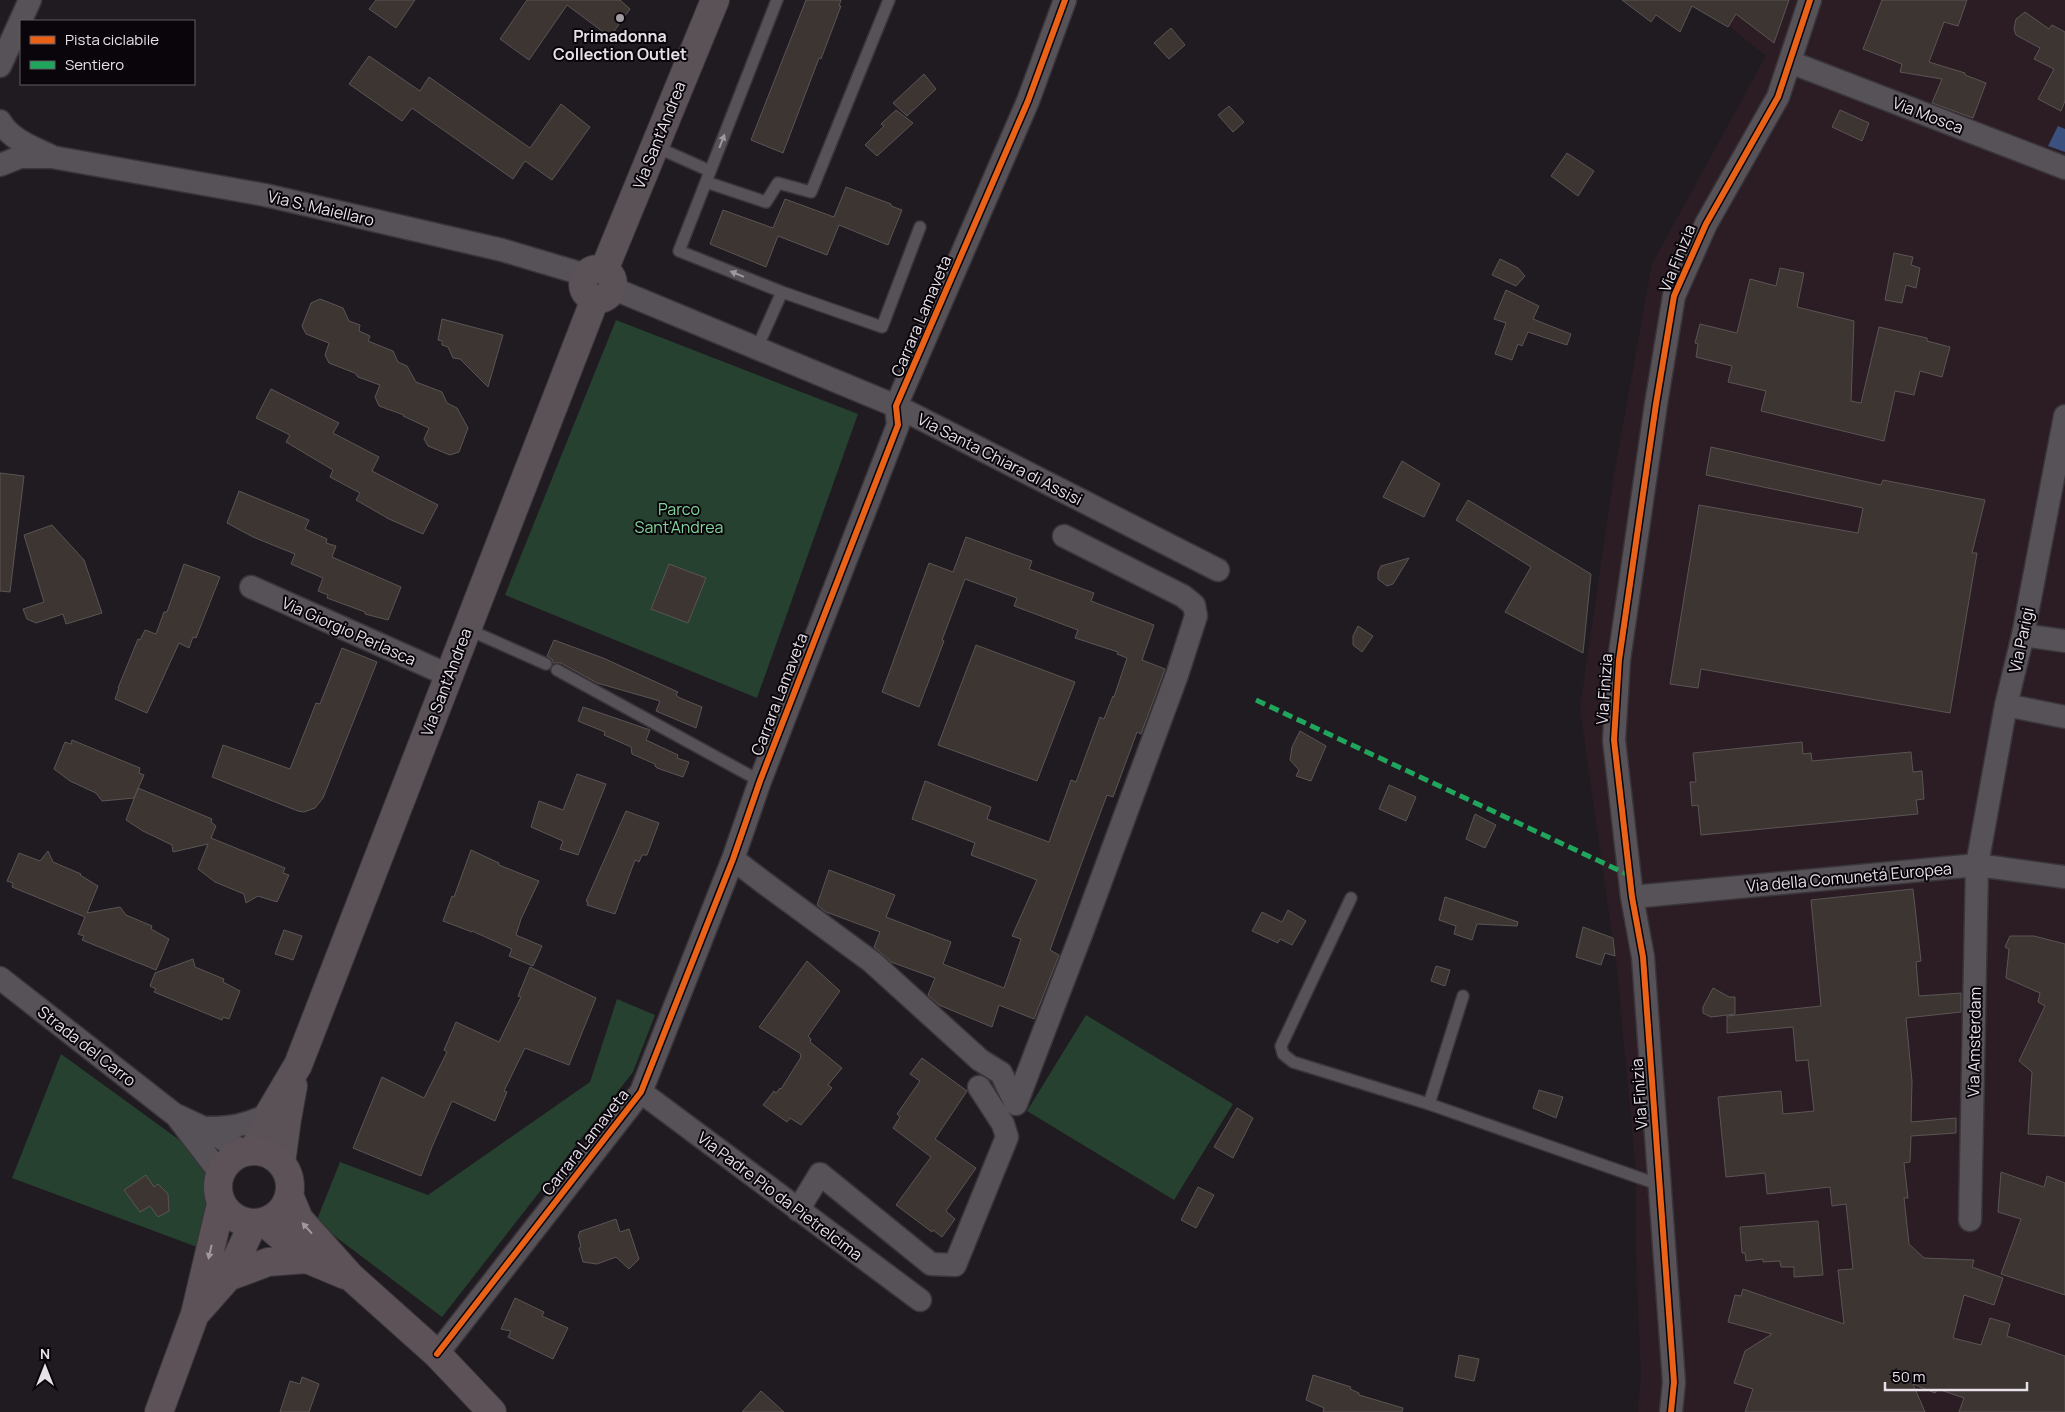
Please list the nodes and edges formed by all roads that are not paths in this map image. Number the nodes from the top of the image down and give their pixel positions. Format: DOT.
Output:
graph roads {
  1 [pos="30,0"];
  2 [pos="715,0"];
  3 [pos="777,0"];
  4 [pos="889,0"];
  5 [pos="1065,0"];
  6 [pos="1810,0"];
  7 [pos="21,20"];
  8 [pos="20,22"];
  9 [pos="1790,62"];
  10 [pos="0,66"];
  11 [pos="0,121"];
  12 [pos="654,146"];
  13 [pos="52,157"];
  14 [pos="0,165"];
  15 [pos="2065,168"];
  16 [pos="710,171"];
  17 [pos="706,182"];
  18 [pos="920,227"];
  19 [pos="599,283"];
  20 [pos="782,292"];
  21 [pos="758,348"];
  22 [pos="896,406"];
  23 [pos="2065,416"];
  24 [pos="1064,536"];
  25 [pos="1218,570"];
  26 [pos="250,587"];
  27 [pos="467,628"];
  28 [pos="2023,635"];
  29 [pos="2065,641"];
  30 [pos="546,664"];
  31 [pos="558,670"];
  32 [pos="448,675"];
  33 [pos="2006,705"];
  34 [pos="2065,717"];
  35 [pos="760,781"];
  36 [pos="733,859"];
  37 [pos="1977,865"];
  38 [pos="2065,877"];
  39 [pos="1632,897"];
  40 [pos="1351,898"];
  41 [pos="0,978"];
  42 [pos="1463,996"];
  43 [pos="298,1065"];
  44 [pos="979,1087"];
  45 [pos="641,1092"];
  46 [pos="1429,1104"];
  47 [pos="174,1114"];
  48 [pos="269,1114"];
  49 [pos="204,1128"];
  50 [pos="249,1152"];
  51 [pos="281,1163"];
  52 [pos="220,1173"];
  53 [pos="1660,1186"];
  54 [pos="289,1195"];
  55 [pos="221,1204"];
  56 [pos="798,1210"];
  57 [pos="1970,1220"];
  58 [pos="259,1223"];
  59 [pos="307,1259"];
  60 [pos="228,1277"];
  61 [pos="350,1277"];
  62 [pos="920,1300"];
  63 [pos="195,1314"];
  64 [pos="437,1354"];
  65 [pos="159,1412"];
  66 [pos="492,1412"];
  67 [pos="1671,1412"];
  1 -- 7 [label="street"];
  2 -- 12 [label="street, Via Sant'Andrea"];
  16 -- 3 [label="lane, one-way"];
  4 -- 17 [label="lane"];
  5 -- 22 [label="street, Carrara Lamaveta"];
  6 -- 9 [label="street, Via Finizia"];
  8 -- 10 [label="street"];
  9 -- 15 [label="street, Via Mosca"];
  9 -- 39 [label="street, Via Finizia"];
  11 -- 13 [label="street, Via S. Maiellaro"];
  12 -- 16 [label="lane"];
  12 -- 19 [label="street, Via Sant'Andrea"];
  13 -- 14 [label="street, Via S. Maiellaro"];
  13 -- 19 [label="street, Via S. Maiellaro"];
  16 -- 17 [label="lane"];
  20 -- 17 [label="lane, one-way"];
  18 -- 20 [label="lane"];
  19 -- 21 [label="street, Via Santa Chiara di Assisi"];
  19 -- 27 [label="street, Via Sant'Andrea"];
  20 -- 21 [label="lane"];
  21 -- 22 [label="street, Via Santa Chiara di Assisi"];
  22 -- 25 [label="street, Via Santa Chiara di Assisi"];
  22 -- 35 [label="street, Carrara Lamaveta"];
  23 -- 28 [label="street, Via Parigi"];
  24 -- 36 [label="street"];
  26 -- 32 [label="street, Via Giorgio Perlasca"];
  27 -- 30 [label="lane"];
  27 -- 32 [label="street, Via Sant'Andrea"];
  28 -- 29 [label="street"];
  28 -- 33 [label="street, Via Parigi"];
  31 -- 35 [label="lane"];
  32 -- 43 [label="street, Via Sant'Andrea"];
  33 -- 34 [label="street"];
  33 -- 37 [label="street, Via Parigi"];
  35 -- 36 [label="street, Carrara Lamaveta"];
  36 -- 45 [label="street, Carrara Lamaveta"];
  37 -- 38 [label="street, Via della Comunetá Europea"];
  37 -- 39 [label="street, Via della Comunetá Europea"];
  37 -- 57 [label="street, Via Amsterdam"];
  39 -- 53 [label="street, Via Finizia"];
  40 -- 46 [label="lane"];
  41 -- 47 [label="street, Strada del Carro"];
  42 -- 46 [label="lane"];
  43 -- 48 [label="street, Via Sant'Andrea"];
  43 -- 51 [label="street, Via Sant'Andrea"];
  44 -- 56 [label="street"];
  45 -- 56 [label="street, Via Padre Pio da Pietrelcima"];
  45 -- 64 [label="street, Carrara Lamaveta"];
  46 -- 53 [label="lane"];
  47 -- 49 [label="street, Strada del Carro"];
  47 -- 52 [label="street, Strada del Carro"];
  48 -- 49 [label="street, Strada del Carro"];
  48 -- 50 [label="street, Via Sant'Andrea"];
  49 -- 50 [label="street, Strada del Carro"];
  50 -- 51 [label="main road"];
  50 -- 52 [label="main road, Via Sant'Andrea"];
  51 -- 54 [label="main road, Via Sant'Andrea"];
  52 -- 55 [label="main road"];
  53 -- 67 [label="street, Via Finizia"];
  54 -- 58 [label="main road"];
  61 -- 54 [label="main road, one-way"];
  55 -- 58 [label="main road"];
  55 -- 63 [label="main road, one-way"];
  56 -- 62 [label="street, Via Padre Pio da Pietrelcima"];
  58 -- 59 [label="main road"];
  58 -- 60 [label="main road"];
  59 -- 60 [label="main road"];
  59 -- 61 [label="main road"];
  60 -- 63 [label="main road"];
  61 -- 64 [label="main road"];
  63 -- 65 [label="main road"];
  64 -- 66 [label="main road"];
}
